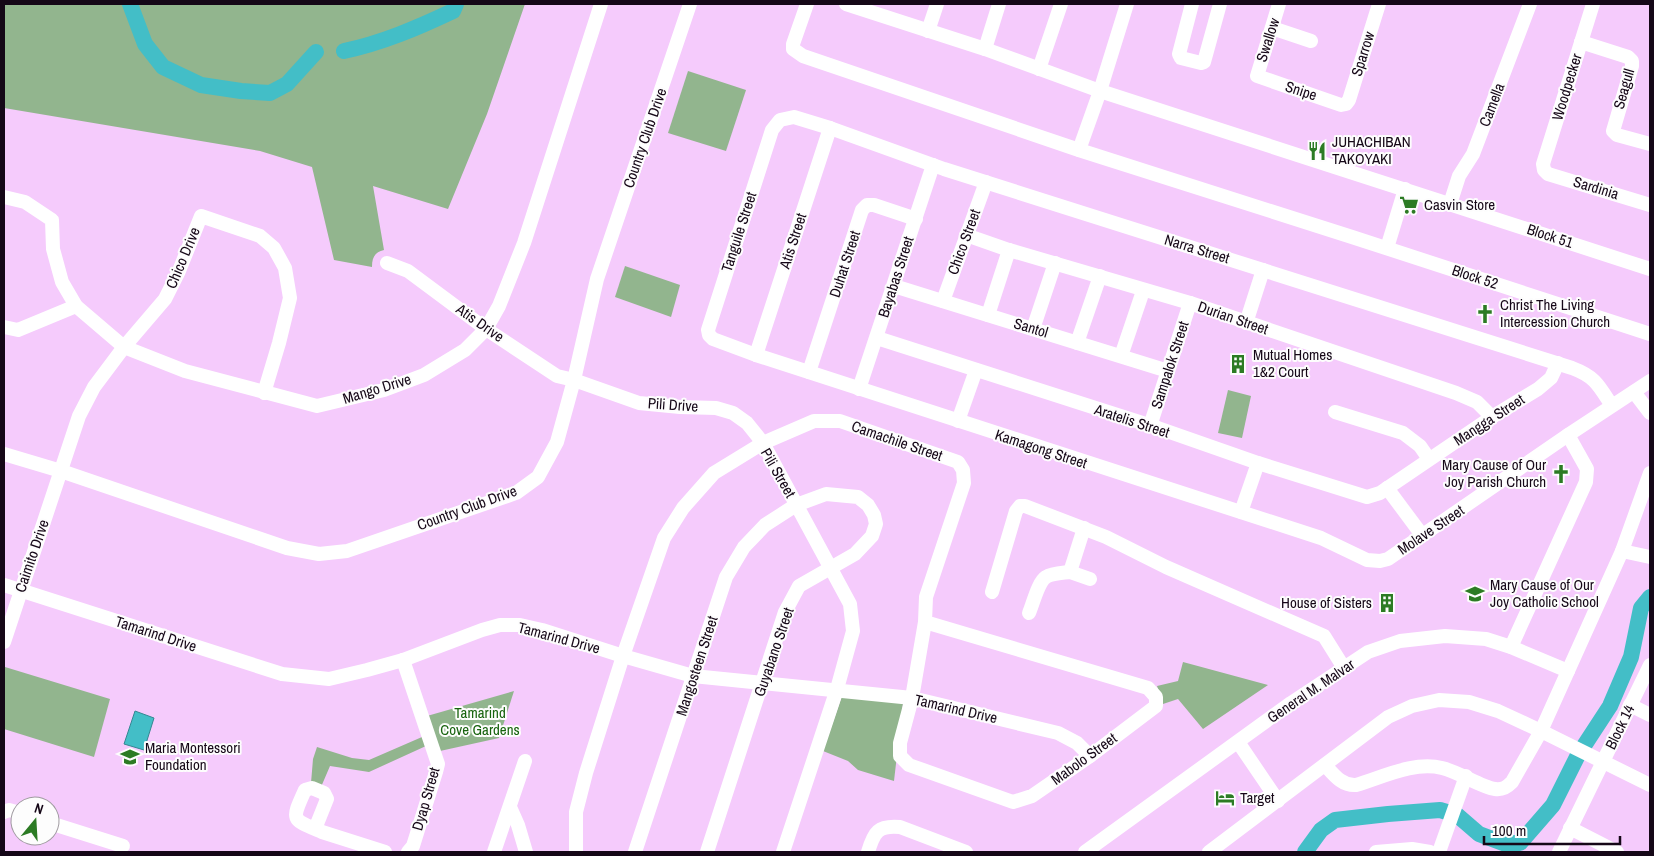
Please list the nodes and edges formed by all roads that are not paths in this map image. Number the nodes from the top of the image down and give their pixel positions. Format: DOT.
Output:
graph roads {
  1 [pos="601,4"];
  2 [pos="690,4"];
  3 [pos="807,4"];
  4 [pos="846,4"];
  5 [pos="937,4"];
  6 [pos="999,4"];
  7 [pos="1061,4"];
  8 [pos="1127,4"];
  9 [pos="1192,4"];
  10 [pos="1220,4"];
  11 [pos="1279,4"];
  12 [pos="1379,4"];
  13 [pos="1530,4"];
  14 [pos="1593,4"];
  15 [pos="871,7"];
  16 [pos="1272,28"];
  17 [pos="928,31"];
  18 [pos="1311,41"];
  19 [pos="1581,42"];
  20 [pos="985,49"];
  21 [pos="1039,68"];
  22 [pos="1257,76"];
  23 [pos="1100,91"];
  24 [pos="1346,104"];
  25 [pos="830,128"];
  26 [pos="772,130"];
  27 [pos="1650,144"];
  28 [pos="1079,150"];
  29 [pos="933,165"];
  30 [pos="1544,170"];
  31 [pos="986,182"];
  32 [pos="1405,190"];
  33 [pos="4,197"];
  34 [pos="1450,204"];
  35 [pos="1650,205"];
  36 [pos="916,219"];
  37 [pos="966,235"];
  38 [pos="1386,248"];
  39 [pos="1010,250"];
  40 [pos="388,263"];
  41 [pos="1055,263"];
  42 [pos="1650,269"];
  43 [pos="1263,270"];
  44 [pos="1100,276"];
  45 [pos="894,286"];
  46 [pos="1143,291"];
  47 [pos="943,301"];
  48 [pos="1190,303"];
  49 [pos="76,306"];
  50 [pos="988,315"];
  51 [pos="1246,323"];
  52 [pos="4,327"];
  53 [pos="486,329"];
  54 [pos="1033,329"];
  55 [pos="1650,334"];
  56 [pos="709,335"];
  57 [pos="876,338"];
  58 [pos="1078,343"];
  59 [pos="124,347"];
  60 [pos="756,355"];
  61 [pos="1120,356"];
  62 [pos="1558,363"];
  63 [pos="976,370"];
  64 [pos="1168,371"];
  65 [pos="809,372"];
  66 [pos="574,380"];
  67 [pos="1650,381"];
  68 [pos="859,389"];
  69 [pos="1634,392"];
  70 [pos="264,393"];
  71 [pos="1612,406"];
  72 [pos="1335,412"];
  73 [pos="1650,413"];
  74 [pos="1492,417"];
  75 [pos="958,422"];
  76 [pos="1150,426"];
  77 [pos="1568,435"];
  78 [pos="763,443"];
  79 [pos="4,454"];
  80 [pos="1429,459"];
  81 [pos="1258,463"];
  82 [pos="61,471"];
  83 [pos="1650,473"];
  84 [pos="1387,488"];
  85 [pos="796,505"];
  86 [pos="1241,512"];
  87 [pos="1084,528"];
  88 [pos="1422,535"];
  89 [pos="1622,551"];
  90 [pos="1650,557"];
  91 [pos="1374,562"];
  92 [pos="831,567"];
  93 [pos="1070,572"];
  94 [pos="1090,579"];
  95 [pos="4,585"];
  96 [pos="20,590"];
  97 [pos="992,592"];
  98 [pos="1029,613"];
  99 [pos="925,622"];
  100 [pos="4,642"];
  101 [pos="1511,647"];
  102 [pos="623,656"];
  103 [pos="402,660"];
  104 [pos="1650,665"];
  105 [pos="1344,668"];
  106 [pos="1568,671"];
  107 [pos="693,676"];
  108 [pos="764,682"];
  109 [pos="837,689"];
  110 [pos="912,698"];
  111 [pos="1630,705"];
  112 [pos="1650,715"];
  113 [pos="1541,731"];
  114 [pos="1238,742"];
  115 [pos="1090,756"];
  116 [pos="1598,759"];
  117 [pos="525,761"];
  118 [pos="1325,765"];
  119 [pos="1466,776"];
  120 [pos="1650,785"];
  121 [pos="1278,801"];
  122 [pos="510,807"];
  123 [pos="60,826"];
  124 [pos="1570,828"];
  125 [pos="315,829"];
  126 [pos="123,846"];
  127 [pos="385,852"];
  128 [pos="408,852"];
  129 [pos="494,852"];
  130 [pos="526,852"];
  131 [pos="576,852"];
  132 [pos="635,852"];
  133 [pos="707,852"];
  134 [pos="783,852"];
  135 [pos="868,852"];
  136 [pos="966,852"];
  137 [pos="1085,852"];
  138 [pos="1209,852"];
  139 [pos="1376,852"];
  140 [pos="1430,852"];
  141 [pos="1439,852"];
  142 [pos="1558,852"];
  143 [pos="1617,852"];
  1 -- 53 [label="street, Mango Drive"];
  2 -- 66 [label="street, Country Club Drive"];
  3 -- 28 [label="street, Block 52"];
  4 -- 15 [label="street, Block 51"];
  5 -- 17 [label="street"];
  6 -- 20 [label="street"];
  7 -- 21 [label="street"];
  8 -- 23 [label="street"];
  9 -- 10 [label="street"];
  11 -- 16 [label="street, Swallow"];
  12 -- 24 [label="street, Sparrow"];
  13 -- 34 [label="street, Camella"];
  14 -- 19 [label="street, Woodpecker"];
  15 -- 17 [label="street, Block 51"];
  16 -- 18 [label="street"];
  16 -- 22 [label="street, Swallow"];
  17 -- 20 [label="street, Block 51"];
  19 -- 27 [label="street, Seagull"];
  19 -- 30 [label="street, Woodpecker"];
  20 -- 21 [label="street, Block 51"];
  21 -- 23 [label="street, Block 51"];
  22 -- 24 [label="street, Snipe"];
  23 -- 28 [label="street"];
  23 -- 32 [label="street, Block 51"];
  25 -- 26 [label="street, Narra Street"];
  25 -- 29 [label="street, Narra Street"];
  25 -- 60 [label="street, Atis Street"];
  26 -- 56 [label="street, Tanguile Street"];
  28 -- 38 [label="street, Block 52"];
  29 -- 31 [label="street, Narra Street"];
  29 -- 36 [label="street, Bayabas Street"];
  30 -- 35 [label="street, Sardinia"];
  31 -- 37 [label="street, Chico Street"];
  31 -- 43 [label="street, Narra Street"];
  32 -- 34 [label="street, Block 51"];
  32 -- 38 [label="street"];
  33 -- 49 [label="street, Mango Drive"];
  34 -- 42 [label="street, Block 51"];
  36 -- 45 [label="street, Bayabas Street"];
  36 -- 65 [label="street, Duhat Street"];
  37 -- 39 [label="street, Durian Street"];
  37 -- 47 [label="street, Chico Street"];
  38 -- 55 [label="street, Block 52"];
  39 -- 41 [label="street, Durian Street"];
  39 -- 50 [label="street"];
  40 -- 53 [label="street, Atis Drive"];
  41 -- 44 [label="street, Durian Street"];
  41 -- 54 [label="street"];
  43 -- 51 [label="street"];
  43 -- 62 [label="street, Narra Street"];
  44 -- 46 [label="street, Durian Street"];
  44 -- 58 [label="street"];
  45 -- 47 [label="street, Santol"];
  45 -- 57 [label="street, Bayabas Street"];
  46 -- 48 [label="street, Durian Street"];
  46 -- 61 [label="street"];
  47 -- 50 [label="street, Santol"];
  48 -- 51 [label="street, Durian Street"];
  48 -- 64 [label="street, Sampalok Street"];
  49 -- 52 [label="street"];
  49 -- 59 [label="street, Mango Drive"];
  50 -- 54 [label="street, Santol"];
  51 -- 74 [label="street, Durian Street"];
  53 -- 66 [label="street, Atis Drive"];
  53 -- 70 [label="street, Mango Drive"];
  54 -- 58 [label="street, Santol"];
  56 -- 60 [label="street, Kamagong Street"];
  57 -- 63 [label="street, Aratelis Street"];
  57 -- 68 [label="street, Bayabas Street"];
  58 -- 61 [label="street, Santol"];
  59 -- 70 [label="street, Mango Drive"];
  59 -- 70 [label="street, Chico Drive"];
  59 -- 82 [label="street, Chico Drive"];
  60 -- 65 [label="street, Kamagong Street"];
  61 -- 64 [label="street, Santol"];
  62 -- 71 [label="street, Narra Street"];
  62 -- 74 [label="street, Mangga Street"];
  63 -- 75 [label="street"];
  63 -- 76 [label="street, Aratelis Street"];
  64 -- 76 [label="street, Sampalok Street"];
  65 -- 68 [label="street, Kamagong Street"];
  66 -- 78 [label="street, Pili Drive"];
  66 -- 82 [label="street, Country Club Drive"];
  67 -- 69 [label="street, Molave Street"];
  68 -- 75 [label="street, Kamagong Street"];
  69 -- 71 [label="street, Molave Street"];
  69 -- 73 [label="street"];
  71 -- 77 [label="street, Molave Street"];
  72 -- 80 [label="street"];
  74 -- 80 [label="street, Mangga Street"];
  75 -- 86 [label="street, Kamagong Street"];
  76 -- 81 [label="street, Aratelis Street"];
  77 -- 88 [label="street, Molave Street"];
  77 -- 101 [label="street"];
  78 -- 85 [label="street, Pili Street"];
  78 -- 99 [label="street, Camachile Street"];
  78 -- 102 [label="street, Pili Street"];
  79 -- 82 [label="street, Country Club Drive"];
  80 -- 84 [label="street, Mangga Street"];
  81 -- 84 [label="street, Aratelis Street"];
  81 -- 86 [label="street"];
  82 -- 96 [label="street, Caimito Drive"];
  83 -- 89 [label="street"];
  84 -- 88 [label="street"];
  85 -- 92 [label="street, Pili Street"];
  85 -- 92 [label="street, Guyabano Street"];
  85 -- 107 [label="street, Mangosteen Street"];
  86 -- 91 [label="street, Kamagong Street"];
  87 -- 93 [label="street"];
  87 -- 97 [label="street"];
  87 -- 105 [label="street"];
  88 -- 91 [label="street, Molave Street"];
  89 -- 90 [label="street"];
  89 -- 106 [label="street"];
  92 -- 108 [label="street, Guyabano Street"];
  92 -- 109 [label="street, Pili Street"];
  93 -- 94 [label="street"];
  93 -- 98 [label="street"];
  95 -- 96 [label="street, Tamarind Drive"];
  96 -- 100 [label="street, Caimito Drive"];
  96 -- 103 [label="street, Tamarind Drive"];
  99 -- 110 [label="street, Mabolo Street"];
  99 -- 115 [label="street, Mabolo Street"];
  101 -- 105 [label="street, General M. Malvar"];
  101 -- 106 [label="street, General M. Malvar"];
  102 -- 103 [label="street, Tamarind Drive"];
  102 -- 107 [label="street, Tamarind Drive"];
  102 -- 131 [label="street, Pili Street"];
  103 -- 128 [label="street, Dyap Street"];
  104 -- 111 [label="street, Block 14"];
  105 -- 114 [label="street, General M. Malvar"];
  106 -- 113 [label="street"];
  107 -- 108 [label="street, Tamarind Drive"];
  107 -- 132 [label="street, Mangosteen Street"];
  108 -- 109 [label="street, Tamarind Drive"];
  108 -- 133 [label="street, Guyabano Street"];
  109 -- 110 [label="street, Tamarind Drive"];
  109 -- 134 [label="street, Pili Street"];
  110 -- 115 [label="street, Tamarind Drive"];
  110 -- 115 [label="street, Mabolo Street"];
  111 -- 112 [label="street"];
  111 -- 116 [label="street, Block 14"];
  113 -- 116 [label="street"];
  113 -- 118 [label="street"];
  113 -- 119 [label="street"];
  114 -- 121 [label="street"];
  114 -- 137 [label="street, General M. Malvar"];
  116 -- 120 [label="street"];
  116 -- 124 [label="street, Block 14"];
  117 -- 122 [label="street"];
  118 -- 119 [label="street"];
  118 -- 121 [label="street"];
  119 -- 141 [label="street"];
  121 -- 138 [label="street"];
  122 -- 129 [label="street"];
  122 -- 130 [label="street"];
  123 -- 126 [label="street"];
  124 -- 142 [label="street, Block 14"];
  124 -- 143 [label="street"];
  125 -- 127 [label="street"];
  135 -- 136 [label="street"];
  139 -- 140 [label="street"];
}
